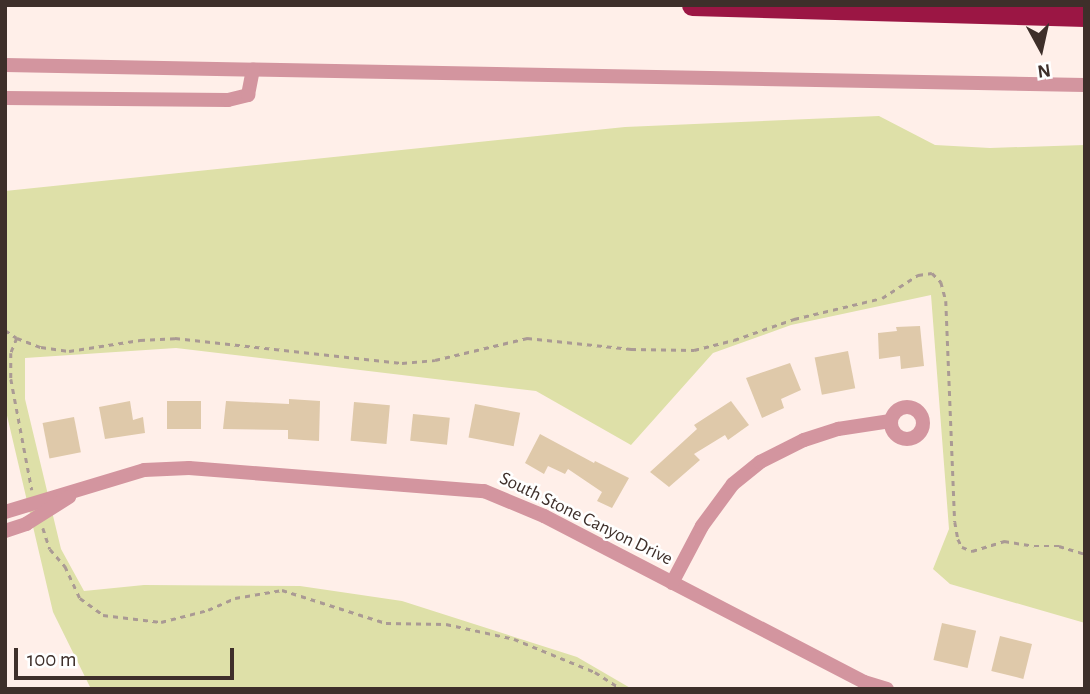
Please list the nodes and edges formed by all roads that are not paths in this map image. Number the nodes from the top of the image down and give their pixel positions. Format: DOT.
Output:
graph roads {
  1 [pos="692,5"];
  2 [pos="1085,16"];
  3 [pos="5,65"];
  4 [pos="253,69"];
  5 [pos="1085,85"];
  6 [pos="5,98"];
  7 [pos="890,421"];
  8 [pos="79,489"];
  9 [pos="5,512"];
  10 [pos="5,531"];
  11 [pos="673,583"];
  12 [pos="887,689"];
  1 -- 2 [label="highway"];
  3 -- 4 [label="street"];
  4 -- 5 [label="street"];
  4 -- 6 [label="street"];
  7 -- 11 [label="street"];
  8 -- 9 [label="street, South Stone Canyon Drive"];
  8 -- 10 [label="street, South Stone Canyon Drive"];
  8 -- 11 [label="street, South Stone Canyon Drive"];
  11 -- 12 [label="street, South Stone Canyon Drive"];
}
